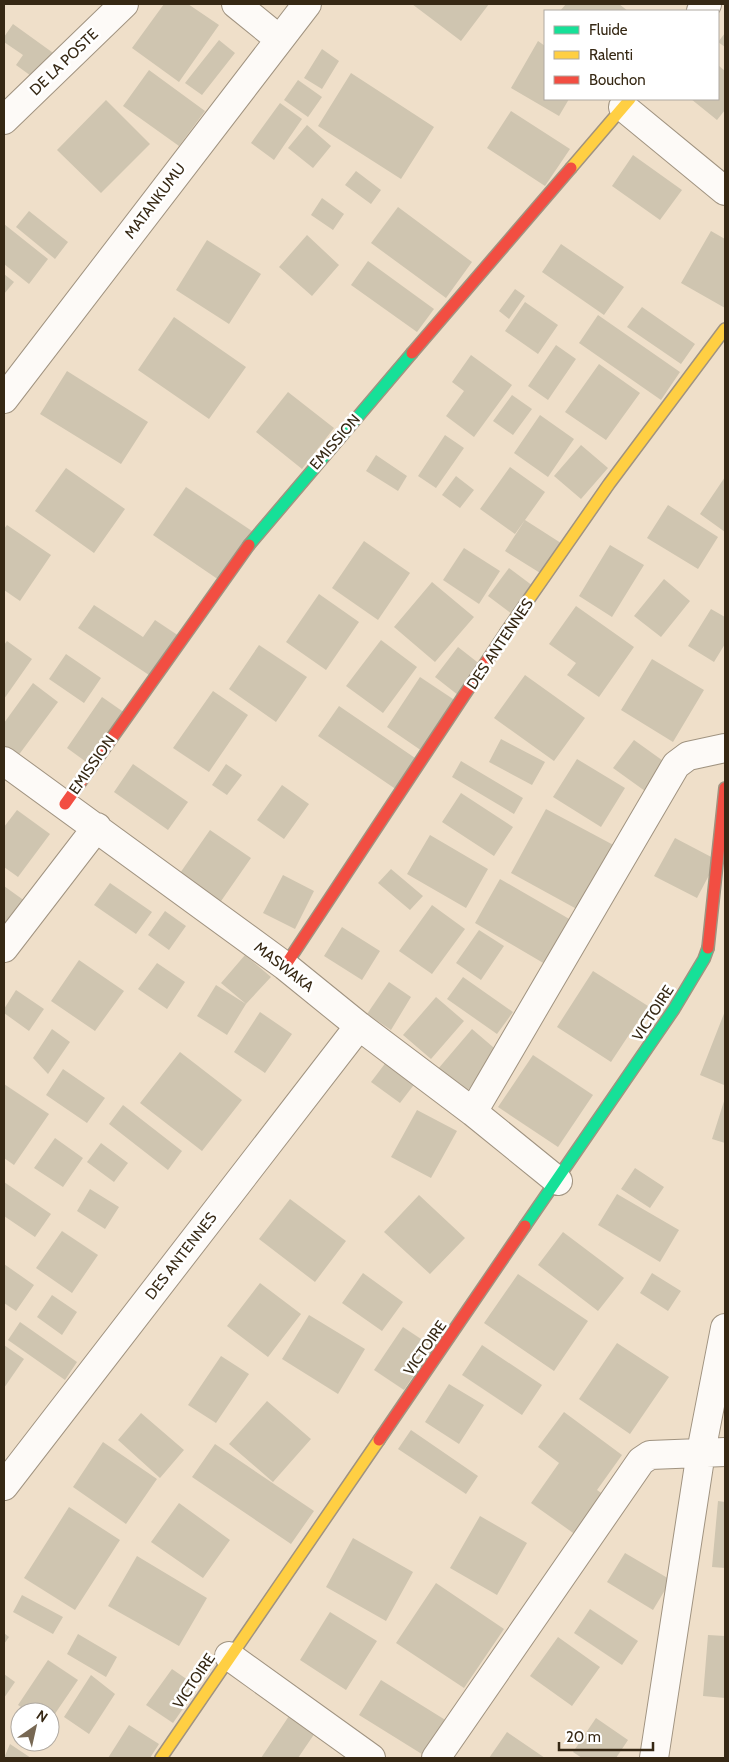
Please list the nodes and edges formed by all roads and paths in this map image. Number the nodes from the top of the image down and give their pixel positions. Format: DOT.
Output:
graph roads {
  1 [pos="124,4"];
  2 [pos="236,4"];
  3 [pos="307,4"];
  4 [pos="279,39"];
  5 [pos="627,103"];
  6 [pos="4,120"];
  7 [pos="725,191"];
  8 [pos="725,329"];
  9 [pos="4,399"];
  10 [pos="725,748"];
  11 [pos="4,761"];
  12 [pos="725,788"];
  13 [pos="65,804"];
  14 [pos="97,827"];
  15 [pos="4,948"];
  16 [pos="285,966"];
  17 [pos="359,1026"];
  18 [pos="473,1112"];
  19 [pos="558,1181"];
  20 [pos="725,1328"];
  21 [pos="713,1452"];
  22 [pos="4,1486"];
  23 [pos="229,1656"];
  24 [pos="161,1758"];
  25 [pos="371,1758"];
  26 [pos="436,1758"];
  27 [pos="654,1758"];
  1 -- 6 [label="street, DE LA POSTE"];
  2 -- 4 [label="street"];
  3 -- 4 [label="street, MATANKUMU"];
  4 -- 9 [label="street, MATANKUMU"];
  5 -- 7 [label="street"];
  5 -- 13 [label="street, EMISSION"];
  8 -- 16 [label="street, DES ANTENNES"];
  10 -- 18 [label="street"];
  11 -- 13 [label="street, MASWAKA"];
  12 -- 19 [label="street, VICTOIRE"];
  13 -- 14 [label="street, MASWAKA"];
  14 -- 15 [label="street"];
  14 -- 16 [label="street, MASWAKA"];
  16 -- 17 [label="street, MASWAKA"];
  17 -- 18 [label="street, MASWAKA"];
  17 -- 22 [label="street, DES ANTENNES"];
  18 -- 19 [label="street, MASWAKA"];
  19 -- 23 [label="street, VICTOIRE"];
  20 -- 21 [label="street"];
  21 -- 26 [label="street"];
  21 -- 27 [label="street"];
  23 -- 24 [label="street, VICTOIRE"];
  23 -- 25 [label="street"];
}
